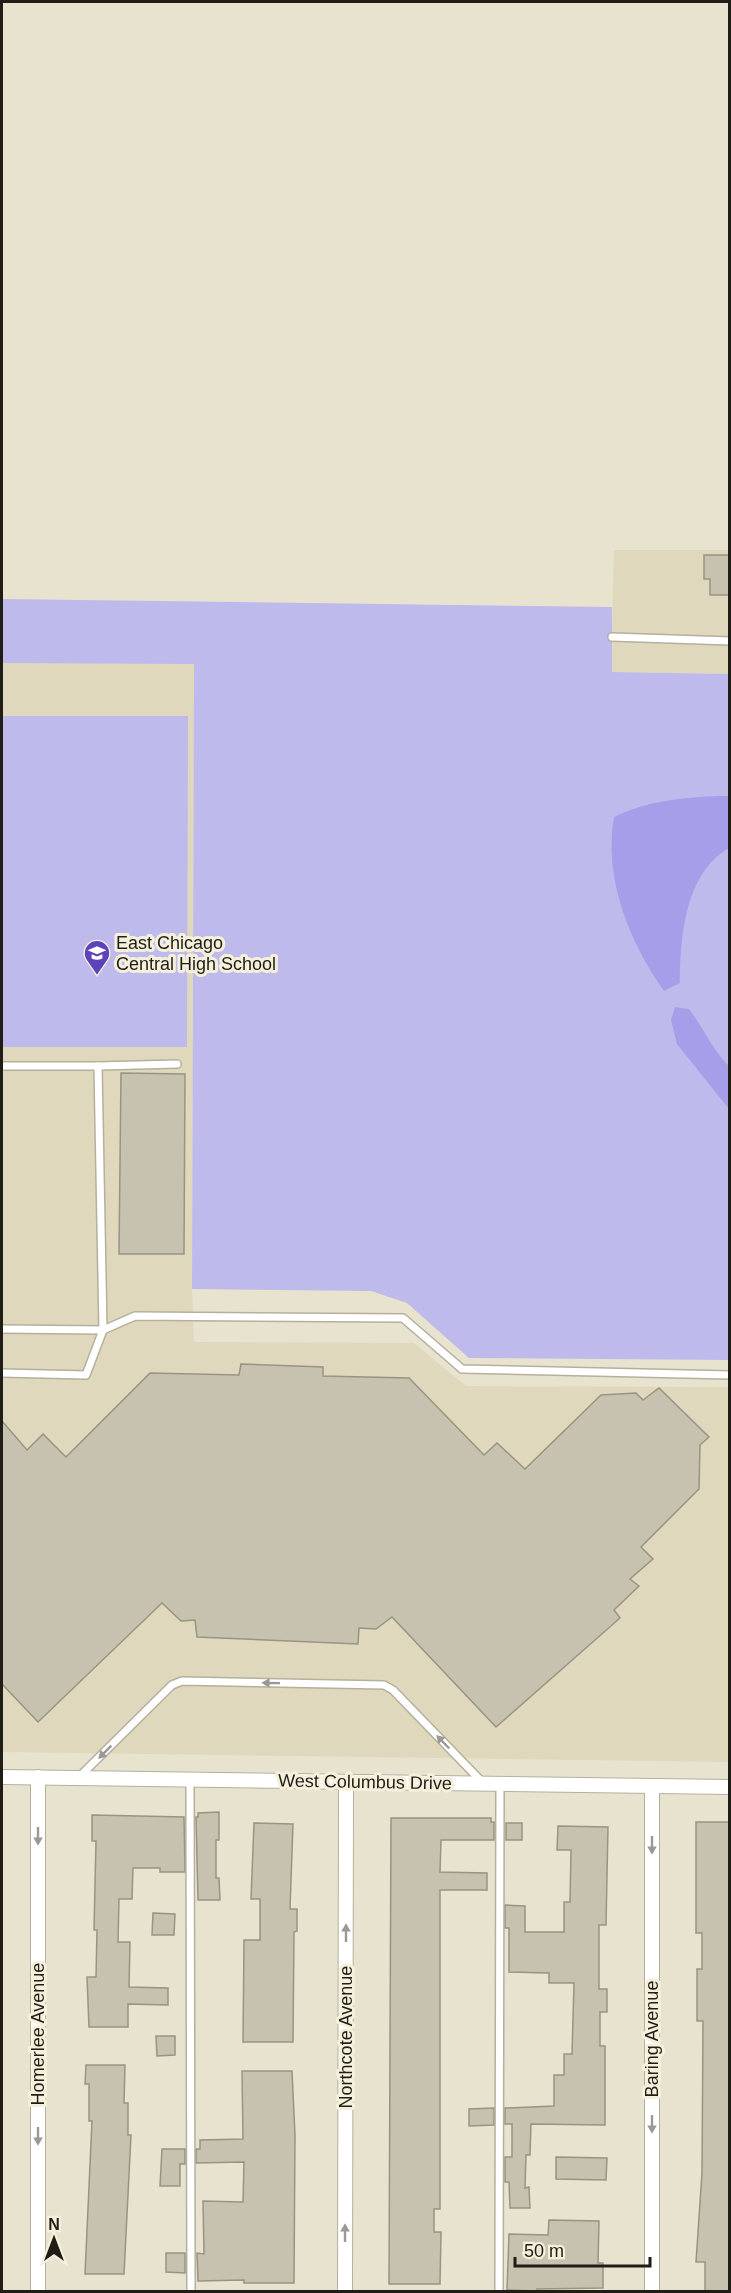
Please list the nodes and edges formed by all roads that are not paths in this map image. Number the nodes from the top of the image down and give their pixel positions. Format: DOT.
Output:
graph roads {
  1 [pos="612,638"];
  2 [pos="729,640"];
  3 [pos="177,1064"];
  4 [pos="2,1066"];
  5 [pos="98,1066"];
  6 [pos="2,1329"];
  7 [pos="103,1330"];
  8 [pos="2,1373"];
  9 [pos="729,1375"];
  10 [pos="2,1777"];
  11 [pos="38,1778"];
  12 [pos="78,1778"];
  13 [pos="190,1780"];
  14 [pos="346,1782"];
  15 [pos="484,1784"];
  16 [pos="500,1784"];
  17 [pos="652,1786"];
  18 [pos="729,1787"];
  19 [pos="38,2292"];
  20 [pos="191,2292"];
  21 [pos="345,2292"];
  22 [pos="499,2292"];
  23 [pos="652,2292"];
  1 -- 2 [label="lane"];
  3 -- 5 [label="lane"];
  4 -- 5 [label="lane"];
  5 -- 7 [label="lane"];
  6 -- 7 [label="lane"];
  7 -- 8 [label="lane"];
  7 -- 9 [label="lane"];
  10 -- 11 [label="street, West Columbus Drive"];
  11 -- 12 [label="street, West Columbus Drive"];
  11 -- 19 [label="street, Homerlee Avenue, one-way"];
  12 -- 13 [label="street, West Columbus Drive"];
  15 -- 12 [label="lane, one-way"];
  13 -- 14 [label="street, West Columbus Drive"];
  13 -- 20 [label="lane"];
  14 -- 15 [label="street, West Columbus Drive"];
  21 -- 14 [label="street, Northcote Avenue, one-way"];
  15 -- 16 [label="street, West Columbus Drive"];
  16 -- 17 [label="street, West Columbus Drive"];
  16 -- 22 [label="lane"];
  17 -- 18 [label="street, West Columbus Drive"];
  17 -- 23 [label="street, Baring Avenue, one-way"];
}
